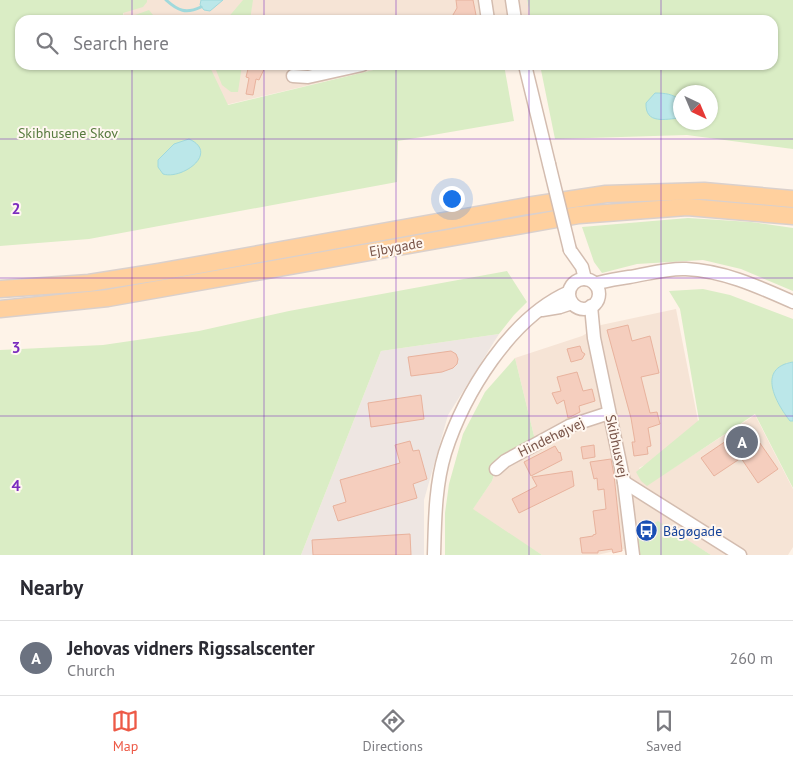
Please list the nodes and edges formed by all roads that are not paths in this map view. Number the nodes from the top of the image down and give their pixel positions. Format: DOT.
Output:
graph roads {
  1 [pos="485,0"];
  2 [pos="512,0"];
  3 [pos="487,15"];
  4 [pos="514,15"];
  5 [pos="340,70"];
  6 [pos="526,70"];
  7 [pos="293,76"];
  8 [pos="793,199"];
  9 [pos="793,216"];
  10 [pos="0,289"];
  11 [pos="584,294"];
  12 [pos="793,302"];
  13 [pos="0,308"];
  14 [pos="610,413"];
  15 [pos="496,469"];
  16 [pos="624,482"];
  17 [pos="434,555"];
  18 [pos="633,555"];
  19 [pos="740,555"];
  1 -- 3 [label="street"];
  2 -- 4 [label="street"];
  5 -- 7 [label="street"];
  6 -- 11 [label="street, Skibhusvej, bridge"];
  8 -- 10 [label="main road, Ejbygade"];
  9 -- 13 [label="main road, Ejbygade"];
  11 -- 12 [label="street"];
  11 -- 14 [label="street, Skibhusvej"];
  11 -- 17 [label="street"];
  14 -- 15 [label="street, Hindehøjvej"];
  14 -- 16 [label="street, Skibhusvej"];
  16 -- 18 [label="street, Skibhusvej"];
  16 -- 19 [label="street"];
}
